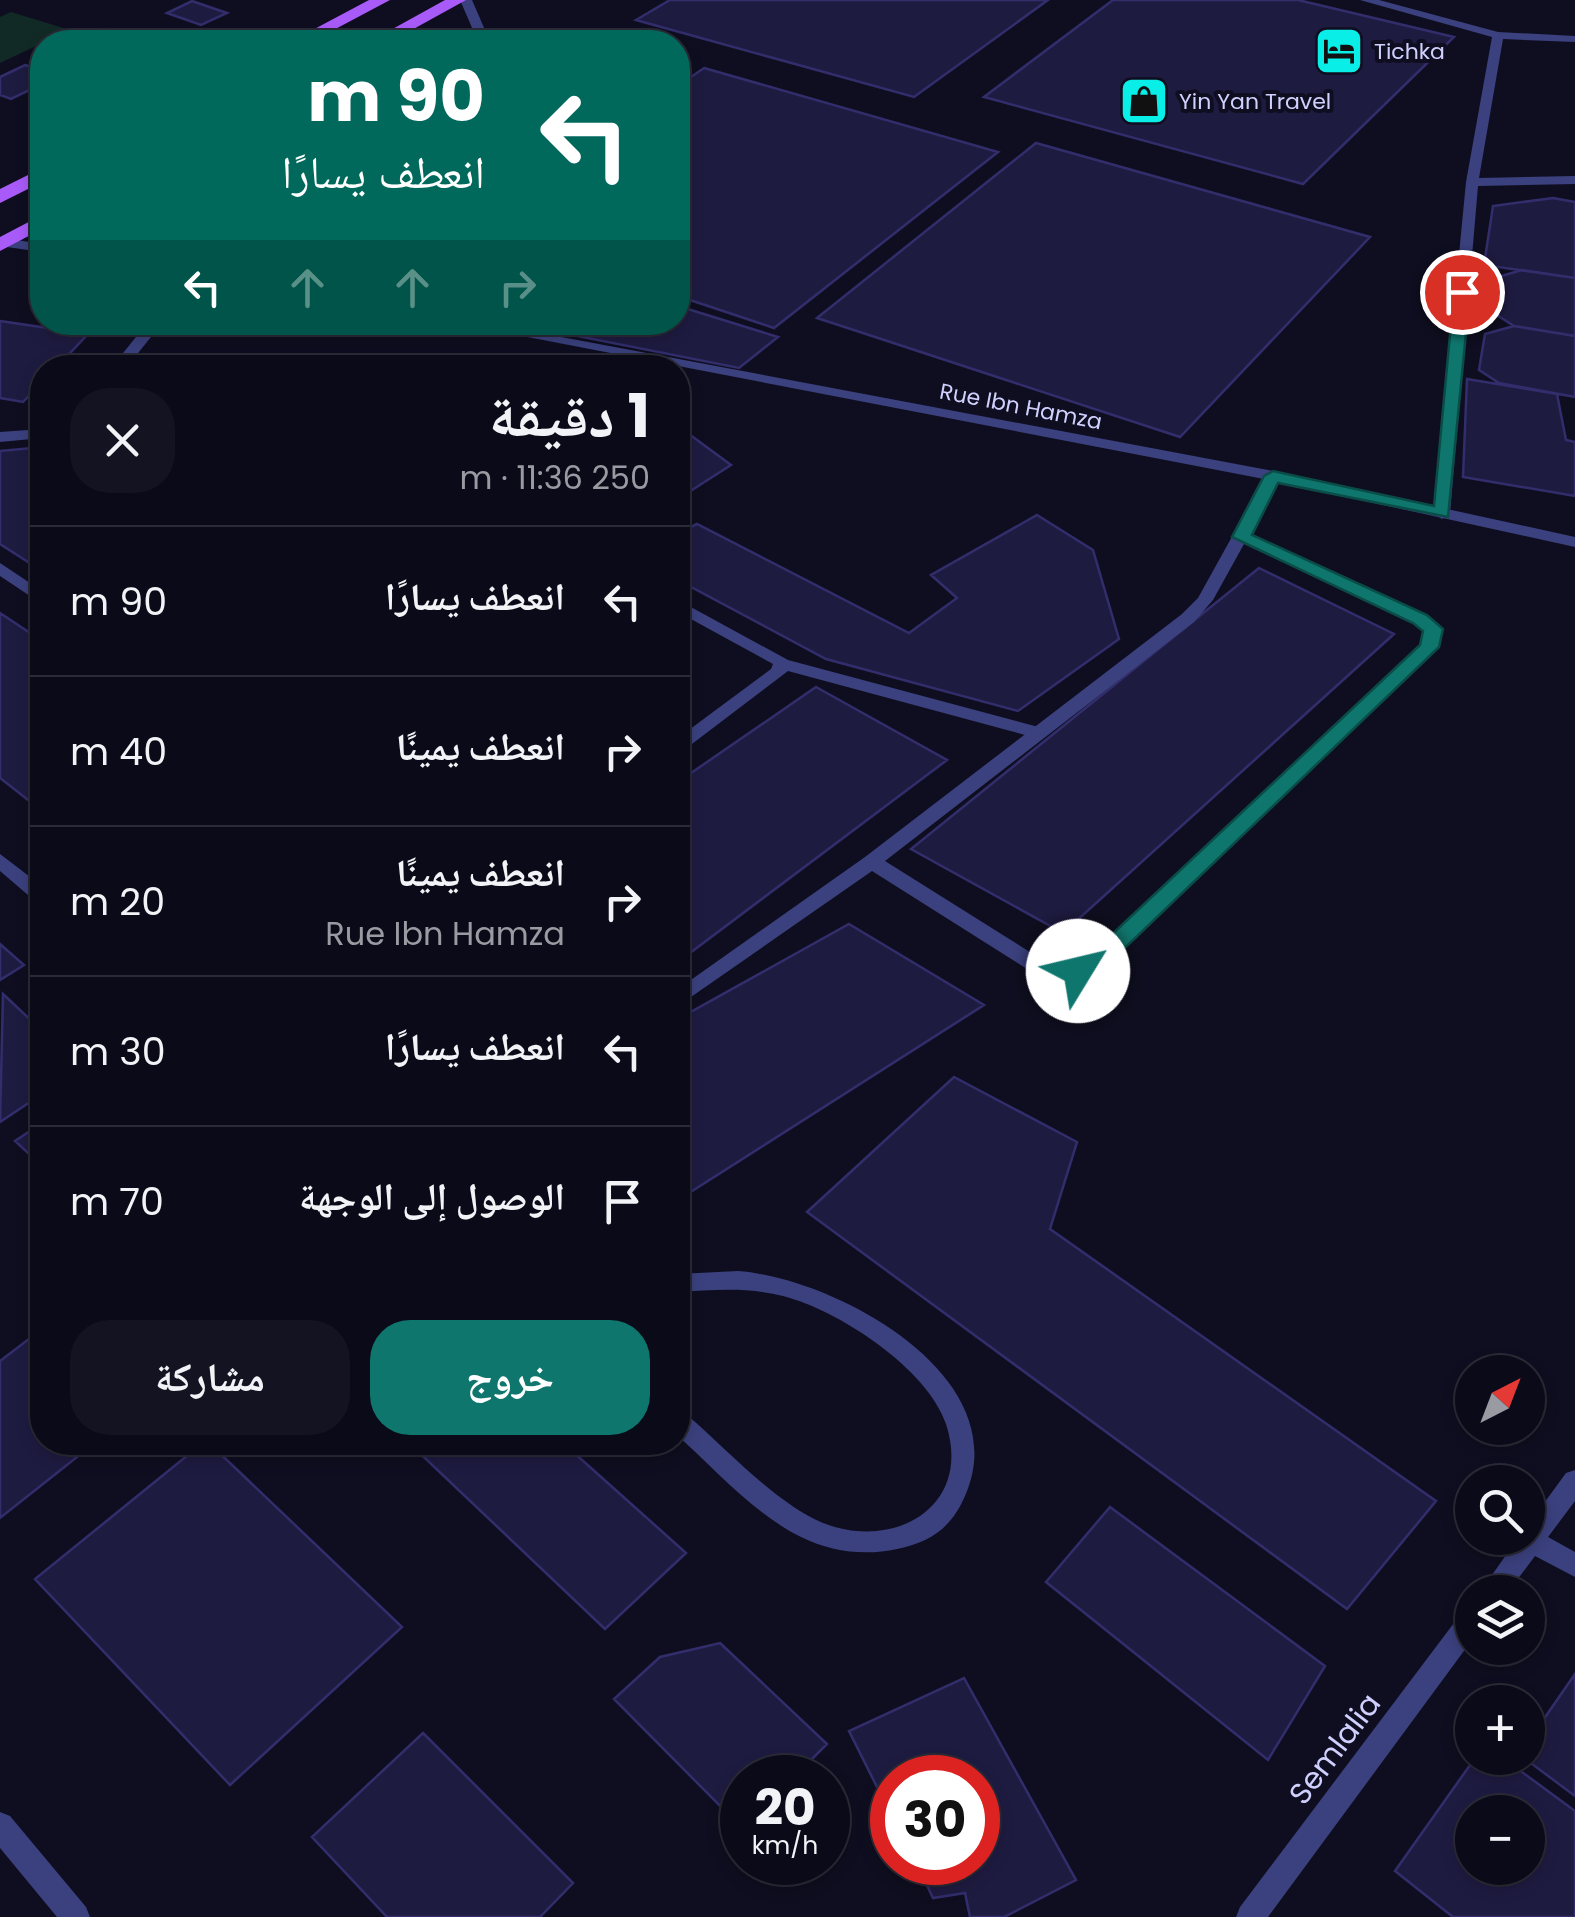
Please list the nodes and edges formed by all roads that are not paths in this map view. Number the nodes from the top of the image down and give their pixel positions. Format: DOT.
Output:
graph roads {
  1 [pos="382,0"];
  2 [pos="458,0"];
  3 [pos="466,0"];
  4 [pos="1366,0"];
  5 [pos="323,30"];
  6 [pos="401,30"];
  7 [pos="479,30"];
  8 [pos="1498,35"];
  9 [pos="1575,39"];
  10 [pos="1575,180"];
  11 [pos="30,181"];
  12 [pos="1472,182"];
  13 [pos="0,197"];
  14 [pos="30,228"];
  15 [pos="1,244"];
  16 [pos="30,247"];
  17 [pos="145,335"];
  18 [pos="526,335"];
  19 [pos="129,355"];
  20 [pos="632,355"];
  21 [pos="690,366"];
  22 [pos="30,435"];
  23 [pos="0,438"];
  24 [pos="1273,476"];
  25 [pos="1442,514"];
  26 [pos="1242,537"];
  27 [pos="1575,542"];
  28 [pos="0,568"];
  29 [pos="30,590"];
  30 [pos="690,612"];
  31 [pos="782,664"];
  32 [pos="1040,733"];
  33 [pos="690,737"];
  34 [pos="0,861"];
  35 [pos="872,862"];
  36 [pos="30,886"];
  37 [pos="690,991"];
  38 [pos="690,1282"];
  39 [pos="690,1432"];
  40 [pos="1575,1481"];
  41 [pos="1545,1523"];
  42 [pos="1545,1548"];
  43 [pos="1575,1565"];
  44 [pos="1455,1643"];
  45 [pos="0,1826"];
  46 [pos="72,1915"];
  47 [pos="1250,1917"];
  1 -- 5 [label="main road"];
  2 -- 6 [label="main road"];
  3 -- 7 [label="street"];
  4 -- 8 [label="street"];
  8 -- 9 [label="street"];
  8 -- 12 [label="street"];
  10 -- 12 [label="street"];
  11 -- 13 [label="main road"];
  12 -- 25 [label="street"];
  14 -- 15 [label="main road"];
  15 -- 16 [label="street"];
  17 -- 19 [label="street"];
  18 -- 20 [label="street, Rue Ibn Hamza"];
  21 -- 24 [label="street, Rue Ibn Hamza"];
  22 -- 23 [label="street"];
  24 -- 25 [label="street, Rue Ibn Hamza"];
  24 -- 26 [label="street"];
  25 -- 27 [label="street, Rue Ibn Hamza"];
  26 -- 32 [label="street"];
  26 -- 35 [label="street"];
  28 -- 29 [label="street"];
  30 -- 31 [label="street"];
  31 -- 32 [label="street"];
  31 -- 33 [label="street"];
  32 -- 35 [label="street"];
  34 -- 36 [label="street"];
  35 -- 37 [label="street"];
  38 -- 39 [label="street"];
  40 -- 41 [label="street"];
  42 -- 43 [label="street"];
  44 -- 47 [label="street, Semlalia"];
  45 -- 46 [label="street"];
}
